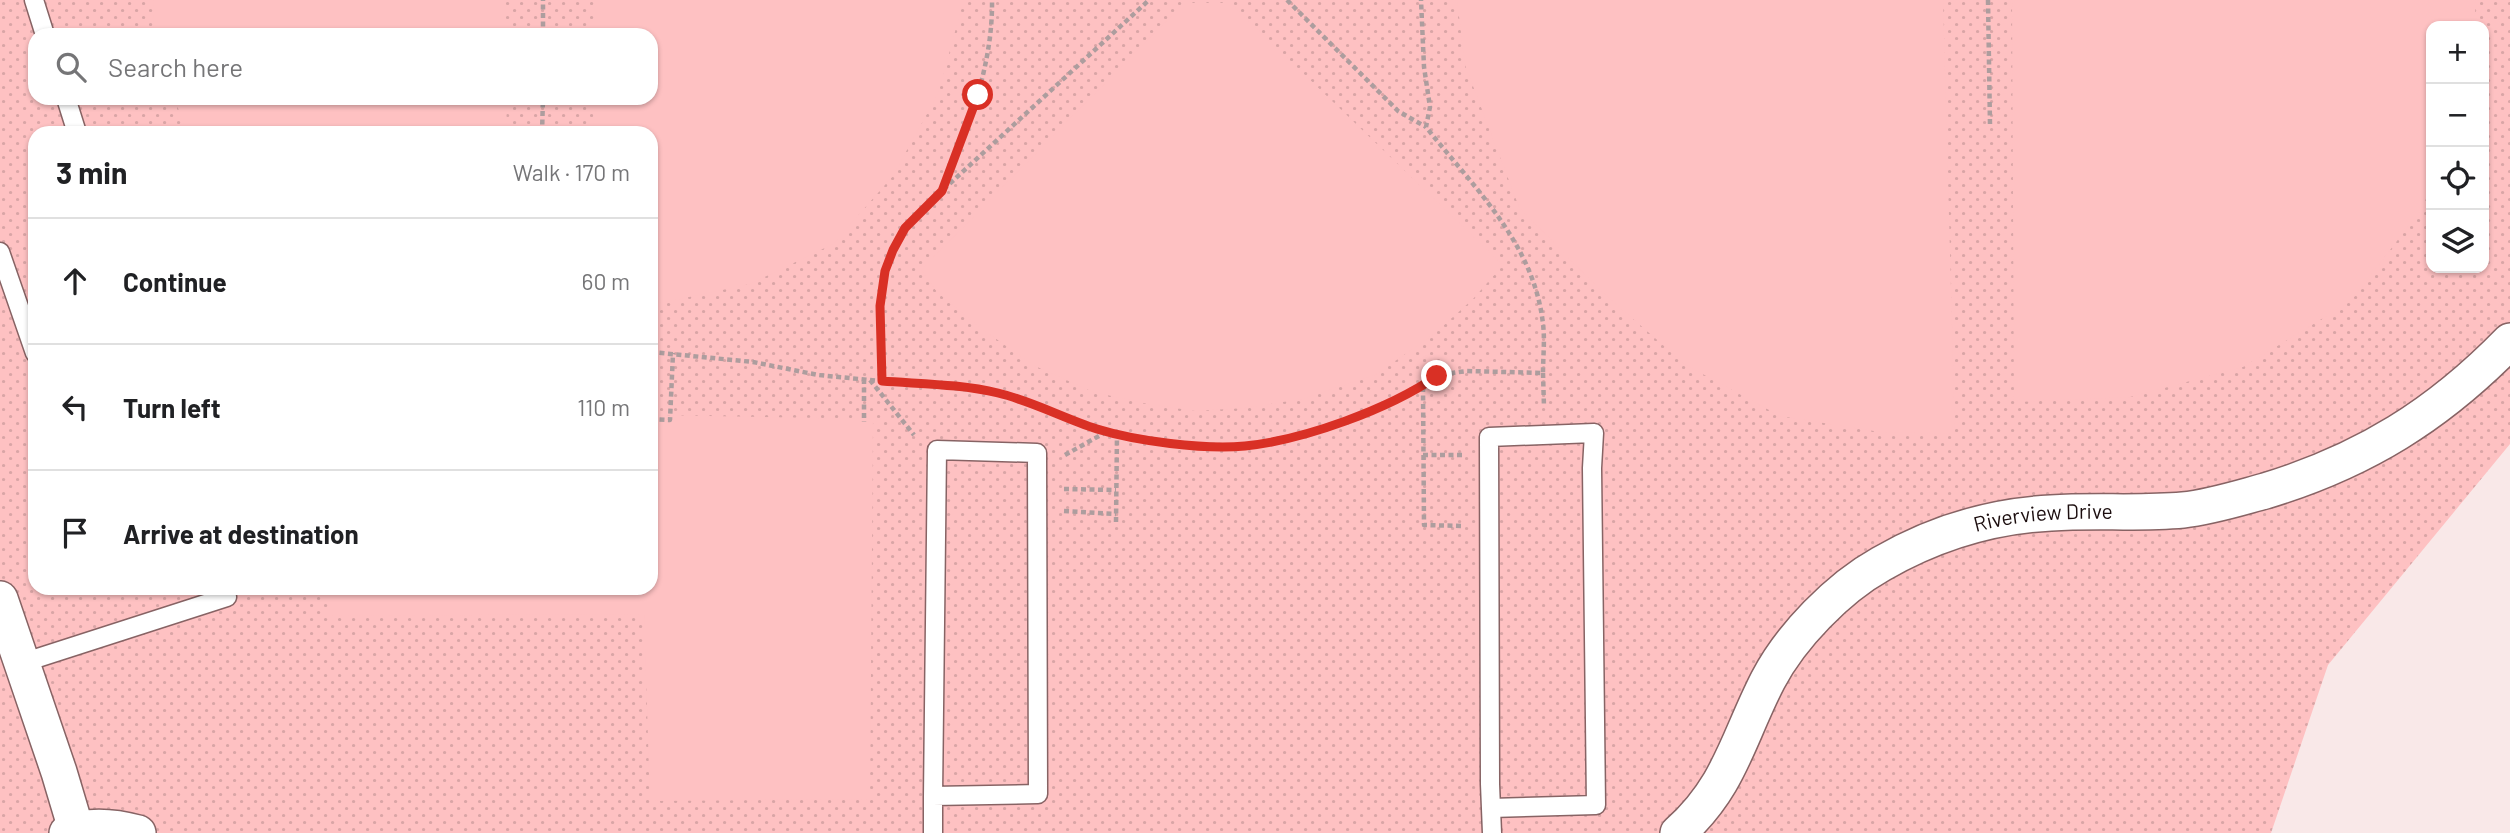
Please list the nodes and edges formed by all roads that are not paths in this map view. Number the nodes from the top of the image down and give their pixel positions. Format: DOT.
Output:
graph roads {
  1 [pos="34,0"];
  2 [pos="43,28"];
  3 [pos="67,105"];
  4 [pos="75,126"];
  5 [pos="0,252"];
  6 [pos="28,333"];
  7 [pos="2510,341"];
  8 [pos="226,595"];
  9 [pos="0,599"];
  10 [pos="22,663"];
  11 [pos="933,796"];
  12 [pos="1490,808"];
  13 [pos="71,831"];
  14 [pos="138,833"];
  15 [pos="933,833"];
  16 [pos="1492,833"];
  17 [pos="1678,833"];
  1 -- 2 [label="lane"];
  3 -- 4 [label="lane"];
  5 -- 6 [label="lane"];
  7 -- 17 [label="street, Riverview Drive"];
  8 -- 10 [label="lane"];
  9 -- 10 [label="street"];
  10 -- 13 [label="street"];
  11 -- 11 [label="lane"];
  11 -- 15 [label="lane"];
  12 -- 12 [label="lane"];
  12 -- 16 [label="lane"];
  13 -- 14 [label="street"];
}
